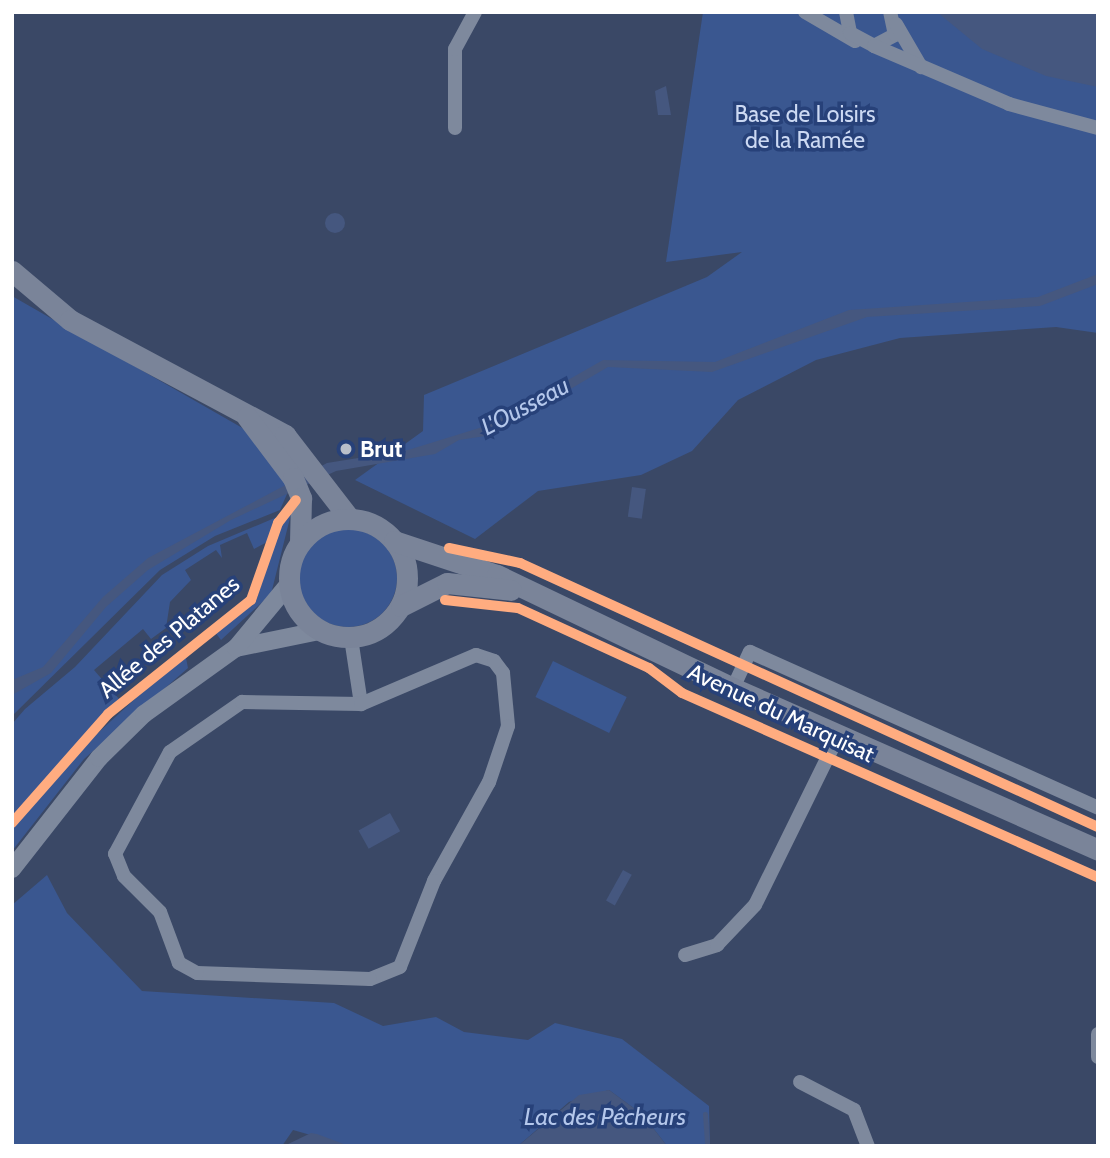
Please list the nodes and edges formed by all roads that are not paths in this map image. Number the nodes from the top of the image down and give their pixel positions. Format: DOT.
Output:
graph roads {
  1 [pos="475,12"];
  2 [pos="805,12"];
  3 [pos="846,12"];
  4 [pos="893,17"];
  5 [pos="858,42"];
  6 [pos="874,46"];
  7 [pos="922,68"];
  8 [pos="455,128"];
  9 [pos="1098,128"];
  10 [pos="12,271"];
  11 [pos="306,479"];
  12 [pos="350,519"];
  13 [pos="394,541"];
  14 [pos="300,543"];
  15 [pos="289,584"];
  16 [pos="528,593"];
  17 [pos="401,606"];
  18 [pos="319,631"];
  19 [pos="351,638"];
  20 [pos="236,648"];
  21 [pos="733,688"];
  22 [pos="360,704"];
  23 [pos="838,736"];
  24 [pos="1098,808"];
  25 [pos="1098,850"];
  26 [pos="12,869"];
  27 [pos="685,955"];
  28 [pos="1098,1034"];
  29 [pos="1098,1057"];
  30 [pos="800,1082"];
  31 [pos="868,1146"];
  1 -- 8 [label="street"];
  2 -- 5 [label="street"];
  3 -- 5 [label="street"];
  4 -- 6 [label="street"];
  4 -- 7 [label="street"];
  5 -- 6 [label="street"];
  6 -- 7 [label="street"];
  7 -- 9 [label="street"];
  10 -- 11 [label="main road"];
  11 -- 12 [label="main road"];
  11 -- 14 [label="main road"];
  12 -- 13 [label="main road"];
  12 -- 14 [label="main road"];
  13 -- 16 [label="main road, Avenue du Marquisat"];
  13 -- 17 [label="main road"];
  14 -- 15 [label="main road"];
  15 -- 18 [label="main road"];
  15 -- 20 [label="street, Allée des Platanes"];
  16 -- 17 [label="main road, Avenue du Marquisat"];
  16 -- 21 [label="main road, Avenue du Marquisat"];
  17 -- 19 [label="main road"];
  18 -- 19 [label="main road"];
  18 -- 20 [label="street, Allée des Platanes"];
  19 -- 22 [label="street"];
  20 -- 26 [label="street, Allée des Platanes"];
  21 -- 23 [label="main road, Avenue du Marquisat"];
  21 -- 24 [label="street"];
  22 -- 22 [label="street"];
  23 -- 25 [label="main road, Avenue du Marquisat"];
  23 -- 27 [label="street"];
  28 -- 29 [label="street"];
  30 -- 31 [label="street"];
}
